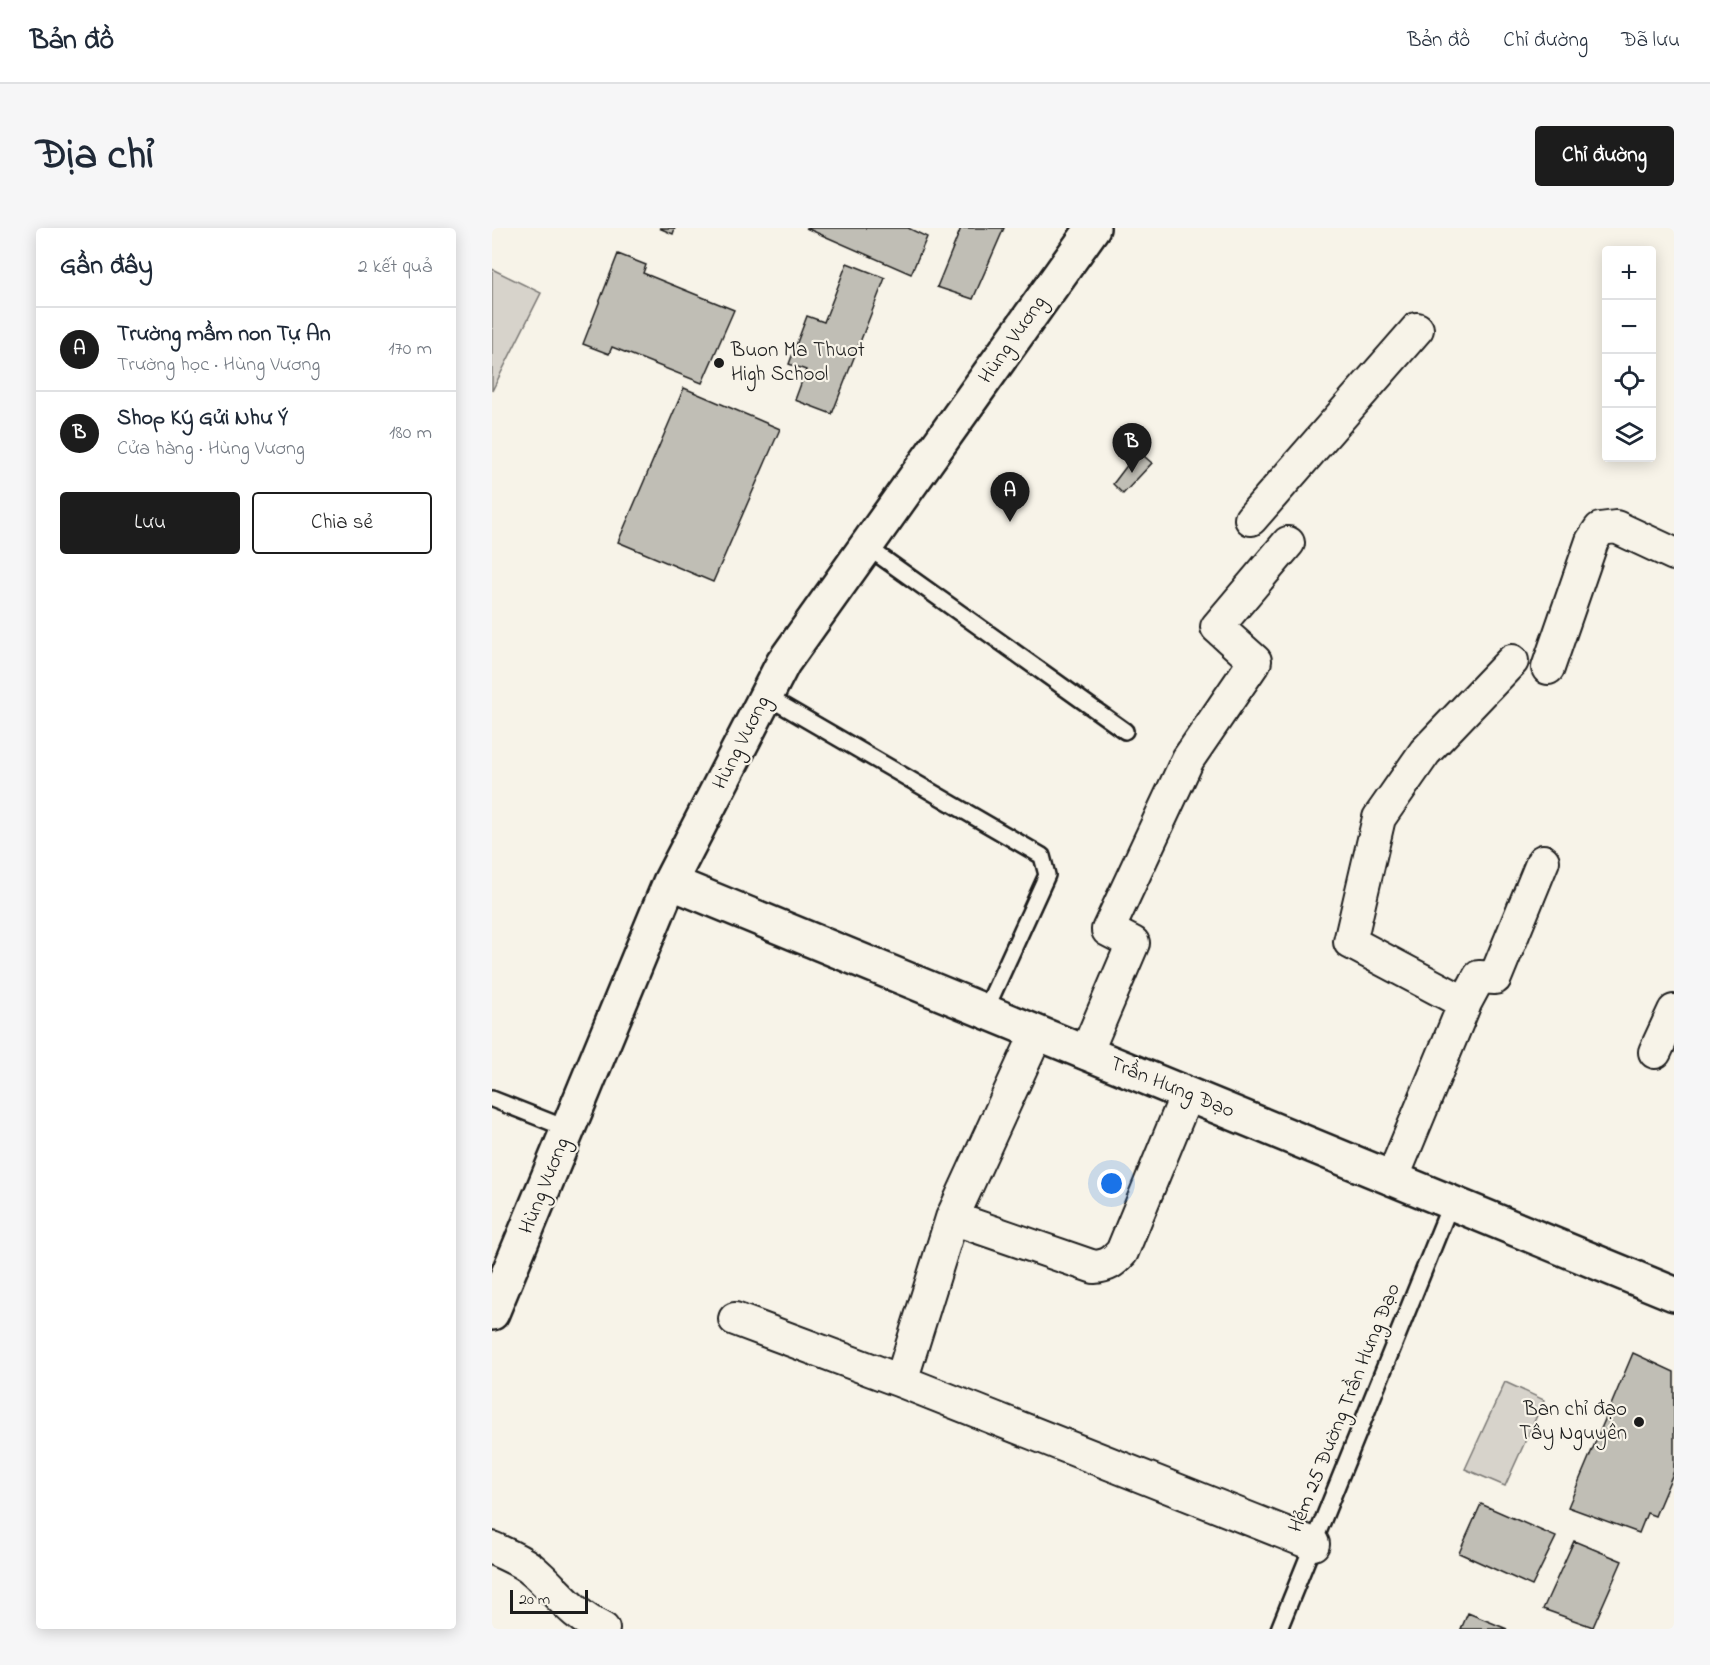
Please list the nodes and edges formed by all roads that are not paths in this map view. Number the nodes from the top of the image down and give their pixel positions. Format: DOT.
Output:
graph roads {
  1 [pos="1093,228"];
  2 [pos="1417,329"];
  3 [pos="1251,519"];
  4 [pos="1288,543"];
  5 [pos="867,546"];
  6 [pos="1674,554"];
  7 [pos="1512,661"];
  8 [pos="1548,668"];
  9 [pos="766,696"];
  10 [pos="1125,731"];
  11 [pos="1543,861"];
  12 [pos="670,882"];
  13 [pos="1465,1003"];
  14 [pos="985,1011"];
  15 [pos="1674,1011"];
  16 [pos="1037,1033"];
  17 [pos="1086,1053"];
  18 [pos="1655,1053"];
  19 [pos="1187,1094"];
  20 [pos="492,1099"];
  21 [pos="568,1129"];
  22 [pos="1392,1179"];
  23 [pos="1451,1203"];
  24 [pos="952,1218"];
  25 [pos="1674,1294"];
  26 [pos="492,1313"];
  27 [pos="735,1319"];
  28 [pos="901,1381"];
  29 [pos="1313,1544"];
  30 [pos="492,1548"];
  31 [pos="603,1629"];
  32 [pos="1279,1629"];
  1 -- 5 [label="street, Hùng Vương"];
  2 -- 3 [label="street"];
  4 -- 17 [label="street"];
  5 -- 9 [label="street, Hùng Vương"];
  5 -- 10 [label="lane"];
  6 -- 8 [label="street"];
  7 -- 13 [label="street"];
  9 -- 12 [label="street, Hùng Vương"];
  9 -- 14 [label="lane"];
  11 -- 13 [label="street"];
  12 -- 14 [label="street, Trần Hưng Đạo"];
  12 -- 21 [label="street, Hùng Vương"];
  13 -- 22 [label="street"];
  14 -- 16 [label="street, Trần Hưng Đạo"];
  15 -- 18 [label="street"];
  16 -- 17 [label="street, Trần Hưng Đạo"];
  16 -- 24 [label="street"];
  17 -- 19 [label="street, Trần Hưng Đạo"];
  19 -- 22 [label="street, Trần Hưng Đạo"];
  19 -- 24 [label="street"];
  20 -- 21 [label="lane"];
  21 -- 26 [label="street, Hùng Vương"];
  22 -- 23 [label="street, Trần Hưng Đạo"];
  23 -- 25 [label="street, Trần Hưng Đạo"];
  23 -- 29 [label="lane, Hẻm 25 Đường Trần Hưng Đạo"];
  24 -- 28 [label="street"];
  27 -- 28 [label="street"];
  28 -- 29 [label="street"];
  29 -- 32 [label="lane, Hẻm 25 Đường Trần Hưng Đạo"];
  30 -- 31 [label="street"];
}
